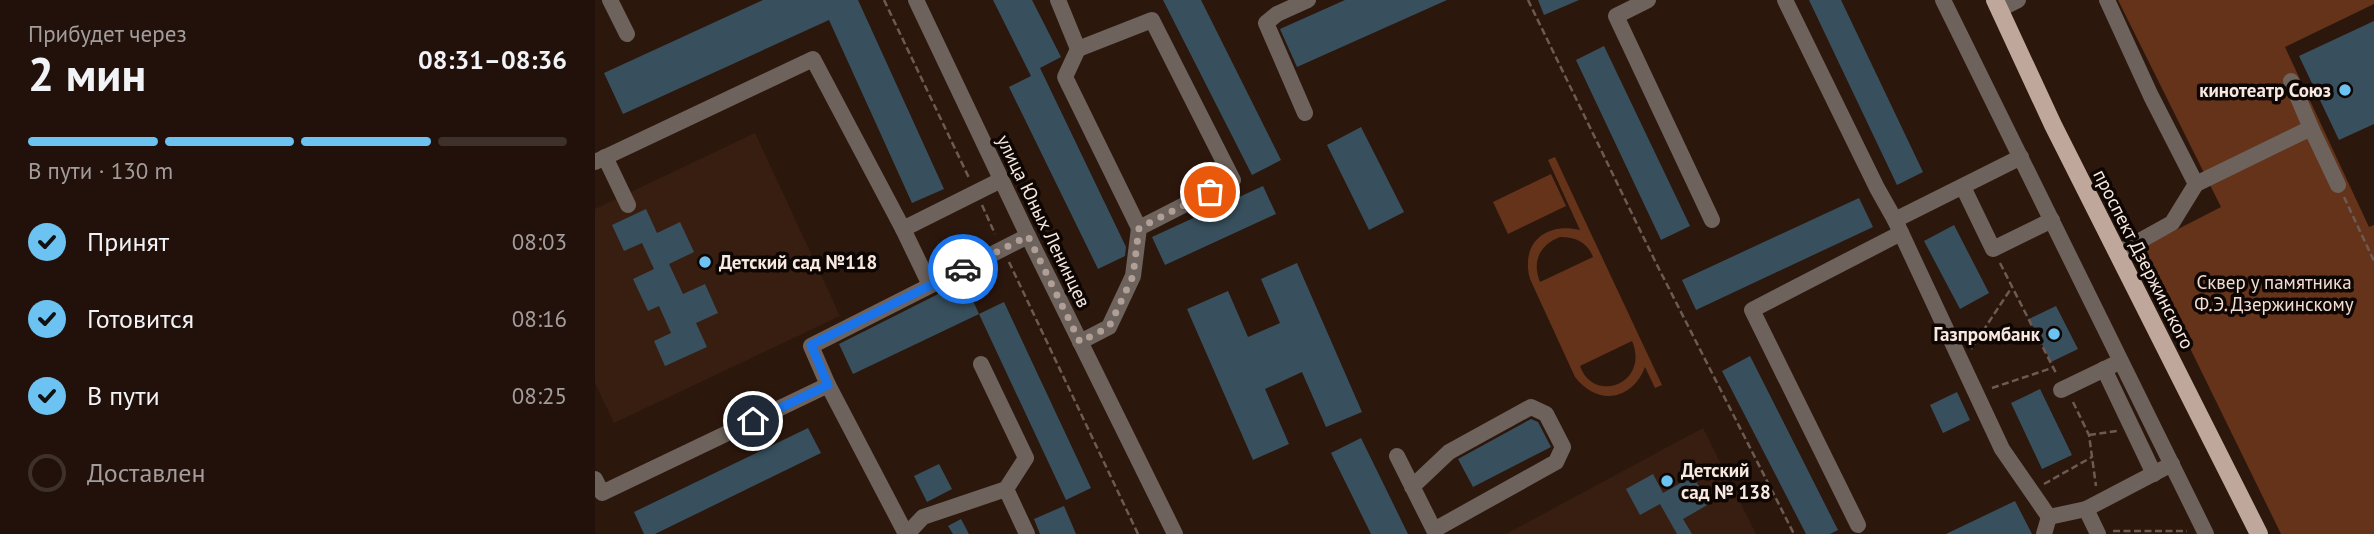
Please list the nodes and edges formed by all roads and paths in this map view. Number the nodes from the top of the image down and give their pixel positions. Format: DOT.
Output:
graph roads {
  1 [pos="610,0"];
  2 [pos="884,0"];
  3 [pos="916,0"];
  4 [pos="1058,0"];
  5 [pos="1308,0"];
  6 [pos="1528,0"];
  7 [pos="1648,0"];
  8 [pos="1785,0"];
  9 [pos="1943,0"];
  10 [pos="2018,0"];
  11 [pos="2107,0"];
  12 [pos="1998,4"];
  13 [pos="627,34"];
  14 [pos="1078,49"];
  15 [pos="2291,81"];
  16 [pos="1305,113"];
  17 [pos="2311,128"];
  18 [pos="2021,157"];
  19 [pos="600,159"];
  20 [pos="1001,180"];
  21 [pos="2196,184"];
  22 [pos="2338,185"];
  23 [pos="1963,187"];
  24 [pos="976,192"];
  25 [pos="628,205"];
  26 [pos="1712,220"];
  27 [pos="2052,220"];
  28 [pos="1898,226"];
  29 [pos="1139,228"];
  30 [pos="903,229"];
  31 [pos="1028,236"];
  32 [pos="1002,249"];
  33 [pos="1993,249"];
  34 [pos="2118,253"];
  35 [pos="2374,261"];
  36 [pos="930,285"];
  37 [pos="2012,287"];
  38 [pos="1080,342"];
  39 [pos="2121,361"];
  40 [pos="1961,363"];
  41 [pos="981,364"];
  42 [pos="2052,368"];
  43 [pos="2104,369"];
  44 [pos="828,385"];
  45 [pos="2064,389"];
  46 [pos="1976,393"];
  47 [pos="2133,429"];
  48 [pos="2089,435"];
  49 [pos="1397,456"];
  50 [pos="2092,457"];
  51 [pos="2172,464"];
  52 [pos="2154,474"];
  53 [pos="595,479"];
  54 [pos="1412,487"];
  55 [pos="1006,489"];
  56 [pos="2032,490"];
  57 [pos="2092,506"];
  58 [pos="2049,517"];
  59 [pos="1858,525"];
  60 [pos="1434,532"];
  61 [pos="2097,532"];
  62 [pos="2205,533"];
  63 [pos="906,534"];
  64 [pos="1027,534"];
  65 [pos="1138,534"];
  66 [pos="1175,534"];
  67 [pos="1794,534"];
  68 [pos="2043,534"];
  69 [pos="2259,534"];
  1 -- 13 [label="street"];
  2 -- 24 [label="path"];
  3 -- 20 [label="street, улица Юных Ленинцев"];
  4 -- 14 [label="street"];
  5 -- 16 [label="street"];
  6 -- 67 [label="path"];
  7 -- 26 [label="street"];
  8 -- 28 [label="street"];
  9 -- 18 [label="street"];
  10 -- 12 [label="street"];
  11 -- 21 [label="street"];
  12 -- 34 [label="main road, проспект Дзержинского"];
  14 -- 29 [label="street"];
  14 -- 29 [label="street"];
  15 -- 17 [label="street"];
  17 -- 21 [label="street"];
  17 -- 22 [label="street"];
  18 -- 23 [label="street"];
  18 -- 27 [label="street"];
  19 -- 25 [label="street"];
  19 -- 30 [label="street"];
  20 -- 24 [label="street"];
  20 -- 31 [label="street, улица Юных Ленинцев"];
  21 -- 34 [label="street"];
  22 -- 35 [label="path"];
  23 -- 28 [label="street"];
  23 -- 33 [label="street"];
  24 -- 30 [label="street"];
  24 -- 32 [label="path"];
  27 -- 33 [label="street"];
  27 -- 39 [label="street"];
  28 -- 40 [label="street"];
  28 -- 59 [label="street"];
  29 -- 38 [label="street"];
  30 -- 36 [label="street"];
  31 -- 32 [label="street"];
  31 -- 38 [label="street, улица Юных Ленинцев"];
  32 -- 36 [label="street"];
  32 -- 65 [label="path"];
  33 -- 37 [label="path"];
  34 -- 69 [label="main road, проспект Дзержинского"];
  36 -- 44 [label="street"];
  37 -- 40 [label="path"];
  37 -- 42 [label="path"];
  38 -- 66 [label="street, улица Юных Ленинцев"];
  39 -- 43 [label="street"];
  39 -- 51 [label="street"];
  40 -- 46 [label="street"];
  41 -- 55 [label="street"];
  42 -- 45 [label="path"];
  42 -- 46 [label="path"];
  43 -- 45 [label="street"];
  43 -- 47 [label="street"];
  44 -- 53 [label="street"];
  44 -- 63 [label="street"];
  45 -- 48 [label="path"];
  46 -- 56 [label="street"];
  47 -- 48 [label="path"];
  47 -- 52 [label="street"];
  48 -- 50 [label="path"];
  49 -- 54 [label="street"];
  50 -- 56 [label="path"];
  50 -- 57 [label="path"];
  51 -- 52 [label="street"];
  51 -- 62 [label="street"];
  52 -- 57 [label="street"];
  54 -- 60 [label="street"];
  54 -- 60 [label="street"];
  55 -- 63 [label="street"];
  55 -- 64 [label="street"];
  56 -- 58 [label="street"];
  57 -- 58 [label="street"];
  57 -- 61 [label="street"];
  58 -- 68 [label="street"];
  61 -- 62 [label="path"];
}
